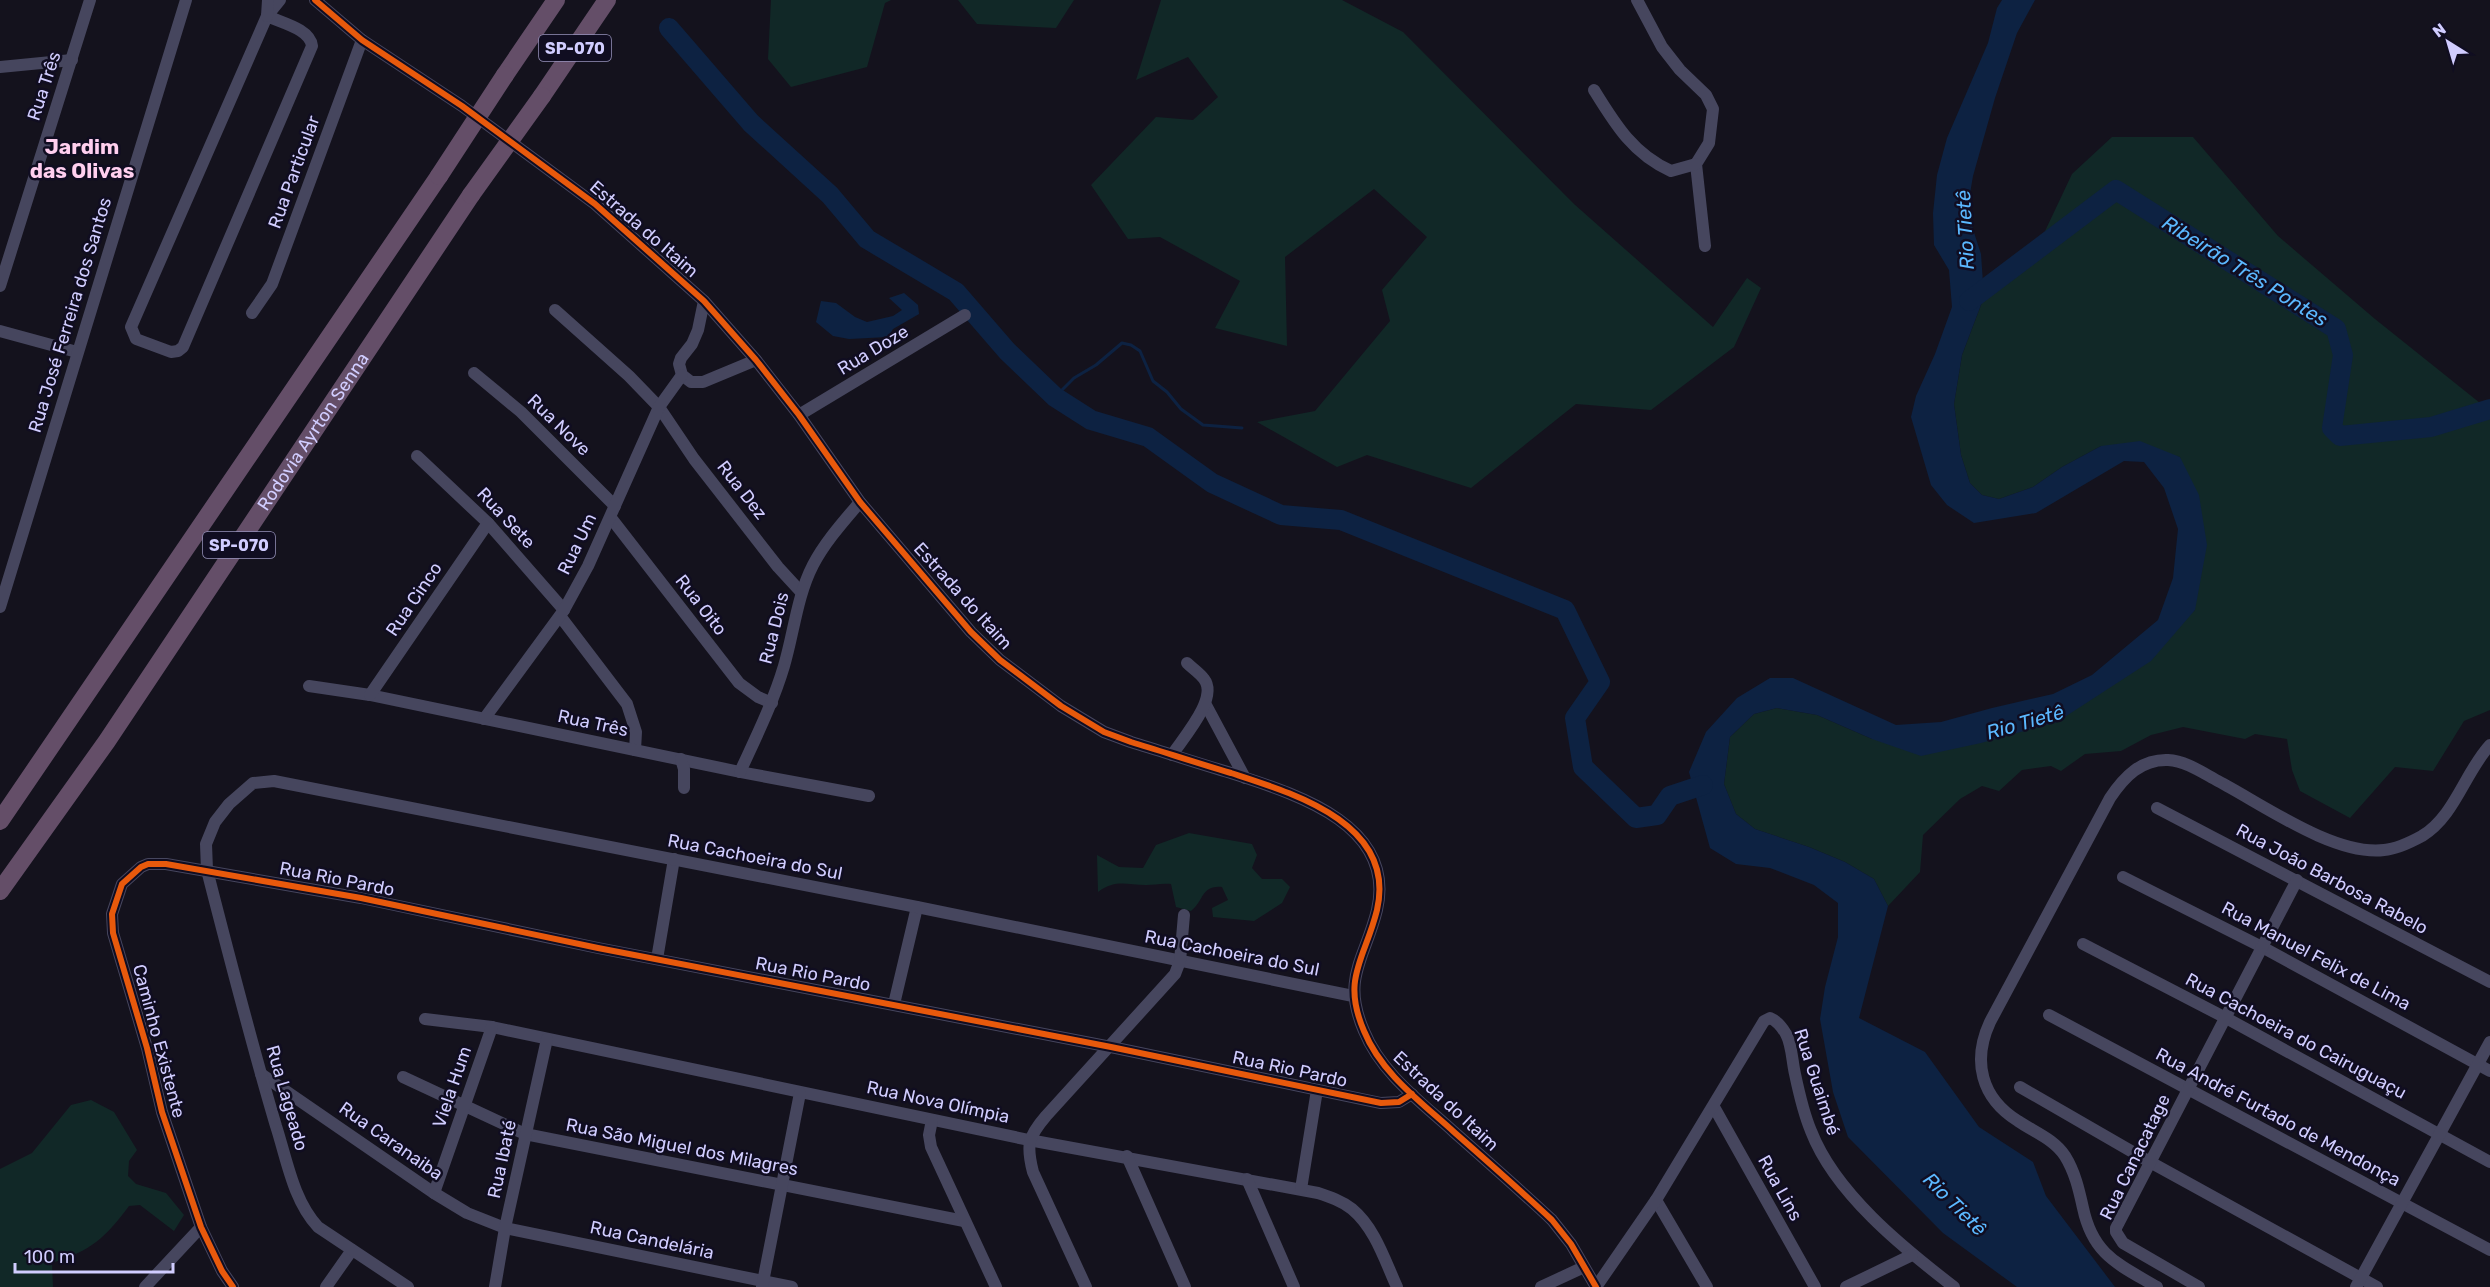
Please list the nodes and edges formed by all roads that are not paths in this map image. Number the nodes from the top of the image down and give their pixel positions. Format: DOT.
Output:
graph roads {
  1 [pos="90,0"];
  2 [pos="186,0"];
  3 [pos="268,0"];
  4 [pos="280,0"];
  5 [pos="315,0"];
  6 [pos="556,0"];
  7 [pos="607,0"];
  8 [pos="1637,0"];
  9 [pos="267,16"];
  10 [pos="362,40"];
  11 [pos="72,60"];
  12 [pos="0,67"];
  13 [pos="1594,90"];
  14 [pos="1696,164"];
  15 [pos="1705,246"];
  16 [pos="0,286"];
  17 [pos="704,301"];
  18 [pos="555,310"];
  19 [pos="252,313"];
  20 [pos="965,315"];
  21 [pos="0,331"];
  22 [pos="77,352"];
  23 [pos="756,360"];
  24 [pos="474,373"];
  25 [pos="682,375"];
  26 [pos="659,407"];
  27 [pos="799,415"];
  28 [pos="417,456"];
  29 [pos="860,502"];
  30 [pos="613,512"];
  31 [pos="488,523"];
  32 [pos="801,592"];
  33 [pos="0,607"];
  34 [pos="562,613"];
  35 [pos="1187,663"];
  36 [pos="309,686"];
  37 [pos="370,695"];
  38 [pos="772,703"];
  39 [pos="1206,705"];
  40 [pos="484,719"];
  41 [pos="2490,745"];
  42 [pos="635,750"];
  43 [pos="1172,755"];
  44 [pos="681,759"];
  45 [pos="740,772"];
  46 [pos="1245,778"];
  47 [pos="684,788"];
  48 [pos="869,796"];
  49 [pos="2157,808"];
  50 [pos="0,821"];
  51 [pos="674,859"];
  52 [pos="207,870"];
  53 [pos="2123,877"];
  54 [pos="2296,880"];
  55 [pos="0,891"];
  56 [pos="917,907"];
  57 [pos="1184,915"];
  58 [pos="2083,944"];
  59 [pos="2262,947"];
  60 [pos="657,959"];
  61 [pos="1180,961"];
  62 [pos="2490,982"];
  63 [pos="1353,996"];
  64 [pos="894,1004"];
  65 [pos="2049,1014"];
  66 [pos="2226,1018"];
  67 [pos="425,1019"];
  68 [pos="492,1028"];
  69 [pos="547,1039"];
  70 [pos="2490,1042"];
  71 [pos="1111,1047"];
  72 [pos="2478,1064"];
  73 [pos="2490,1071"];
  74 [pos="261,1074"];
  75 [pos="403,1077"];
  76 [pos="2020,1087"];
  77 [pos="2189,1088"];
  78 [pos="1317,1090"];
  79 [pos="800,1093"];
  80 [pos="1412,1094"];
  81 [pos="465,1106"];
  82 [pos="1714,1107"];
  83 [pos="932,1120"];
  84 [pos="2439,1133"];
  85 [pos="525,1134"];
  86 [pos="1029,1140"];
  87 [pos="1127,1156"];
  88 [pos="2150,1162"];
  89 [pos="2490,1162"];
  90 [pos="1247,1179"];
  91 [pos="782,1184"];
  92 [pos="1301,1189"];
  93 [pos="434,1193"];
  94 [pos="1656,1200"];
  95 [pos="2401,1204"];
  96 [pos="964,1221"];
  97 [pos="201,1227"];
  98 [pos="505,1228"];
  99 [pos="352,1250"];
  100 [pos="2490,1250"];
  101 [pos="1912,1255"];
  102 [pos="1584,1267"];
  103 [pos="2358,1283"];
  104 [pos="762,1284"];
  105 [pos="145,1287"];
  106 [pos="233,1287"];
  107 [pos="326,1287"];
  108 [pos="408,1287"];
  109 [pos="495,1287"];
  110 [pos="792,1287"];
  111 [pos="996,1287"];
  112 [pos="1086,1287"];
  113 [pos="1185,1287"];
  114 [pos="1293,1287"];
  115 [pos="1397,1287"];
  116 [pos="1541,1287"];
  117 [pos="1596,1287"];
  118 [pos="1707,1287"];
  119 [pos="1815,1287"];
  120 [pos="1846,1287"];
  121 [pos="1954,1287"];
  122 [pos="2157,1287"];
  123 [pos="2199,1287"];
  124 [pos="2377,1287"];
  1 -- 11 [label="street, Rua Três"];
  2 -- 22 [label="street, Rua José Ferreira dos Santos"];
  3 -- 9 [label="street"];
  4 -- 9 [label="street"];
  5 -- 10 [label="street, Estrada do Itaim"];
  6 -- 50 [label="highway, SP-070, bridge"];
  7 -- 55 [label="highway, Rodovia Ayrton Senna / SP-070, bridge"];
  8 -- 14 [label="street"];
  9 -- 9 [label="street"];
  10 -- 17 [label="street, Estrada do Itaim"];
  10 -- 19 [label="street, Rua Particular"];
  11 -- 12 [label="street"];
  11 -- 16 [label="street, Rua Três"];
  13 -- 14 [label="street"];
  14 -- 15 [label="street"];
  17 -- 23 [label="street, Estrada do Itaim"];
  17 -- 25 [label="street, Rua Um"];
  18 -- 26 [label="street, Rua Dez"];
  20 -- 27 [label="street, Rua Doze"];
  21 -- 22 [label="street"];
  22 -- 33 [label="street, Rua José Ferreira dos Santos"];
  23 -- 25 [label="street"];
  23 -- 27 [label="street, Estrada do Itaim"];
  24 -- 30 [label="street, Rua Nove"];
  25 -- 26 [label="street, Rua Um"];
  26 -- 30 [label="street, Rua Um"];
  26 -- 32 [label="street, Rua Dez"];
  27 -- 29 [label="street, Estrada do Itaim"];
  28 -- 31 [label="street, Rua Sete"];
  29 -- 32 [label="street, Rua Dois"];
  29 -- 43 [label="street, Estrada do Itaim"];
  30 -- 34 [label="street, Rua Um"];
  30 -- 38 [label="street, Rua Oito"];
  31 -- 34 [label="street, Rua Sete"];
  31 -- 37 [label="street, Rua Cinco"];
  32 -- 38 [label="street, Rua Dois"];
  34 -- 40 [label="street, Rua Um"];
  34 -- 42 [label="street, Rua Sete"];
  35 -- 39 [label="street"];
  36 -- 37 [label="street, Rua Três"];
  37 -- 40 [label="street, Rua Três"];
  38 -- 45 [label="street, Rua Dois"];
  39 -- 43 [label="street"];
  39 -- 46 [label="street"];
  40 -- 42 [label="street, Rua Três"];
  41 -- 122 [label="street"];
  42 -- 44 [label="street, Rua Três"];
  43 -- 46 [label="street, Estrada do Itaim"];
  44 -- 45 [label="street, Rua Três"];
  44 -- 47 [label="street"];
  45 -- 48 [label="street, Rua Três"];
  46 -- 63 [label="street, Estrada do Itaim"];
  49 -- 54 [label="street, Rua João Barbosa Rabelo"];
  51 -- 52 [label="street, Rua Cachoeira do Sul"];
  51 -- 56 [label="street, Rua Cachoeira do Sul"];
  51 -- 60 [label="street"];
  52 -- 60 [label="street, Rua Rio Pardo"];
  52 -- 74 [label="street, Rua Lageado"];
  52 -- 97 [label="street, Caminho Existente"];
  53 -- 59 [label="street, Rua Manuel Felix de Lima"];
  54 -- 59 [label="street, Rua Canacatage"];
  54 -- 62 [label="street, Rua João Barbosa Rabelo"];
  56 -- 61 [label="street, Rua Cachoeira do Sul"];
  56 -- 64 [label="street"];
  57 -- 61 [label="street"];
  58 -- 66 [label="street, Rua Cachoeira do Cairuguaçu"];
  59 -- 66 [label="street, Rua Canacatage"];
  59 -- 72 [label="street, Rua Manuel Felix de Lima"];
  60 -- 64 [label="street, Rua Rio Pardo"];
  61 -- 63 [label="street, Rua Cachoeira do Sul"];
  61 -- 71 [label="street"];
  63 -- 80 [label="street, Estrada do Itaim"];
  64 -- 71 [label="street, Rua Rio Pardo"];
  65 -- 77 [label="street, Rua André Furtado de Mendonça"];
  66 -- 77 [label="street, Rua Canacatage"];
  66 -- 84 [label="street, Rua Cachoeira do Cairuguaçu"];
  67 -- 68 [label="street, Rua Nova Olímpia"];
  68 -- 69 [label="street, Rua Nova Olímpia"];
  68 -- 81 [label="street, Viela Hum"];
  69 -- 79 [label="street, Rua Nova Olímpia"];
  69 -- 85 [label="street, Rua Ibaté"];
  70 -- 72 [label="street"];
  71 -- 78 [label="street, Rua Rio Pardo"];
  71 -- 86 [label="street"];
  72 -- 73 [label="street, Rua Manuel Felix de Lima"];
  72 -- 84 [label="street"];
  74 -- 93 [label="street, Rua Caranaiba"];
  74 -- 99 [label="street, Rua Lageado"];
  75 -- 81 [label="street, Rua São Miguel dos Milagres"];
  76 -- 88 [label="street"];
  77 -- 88 [label="street, Rua Canacatage"];
  77 -- 95 [label="street, Rua André Furtado de Mendonça"];
  78 -- 80 [label="street, Rua Rio Pardo"];
  78 -- 92 [label="street"];
  79 -- 83 [label="street, Rua Nova Olímpia"];
  79 -- 91 [label="street"];
  80 -- 102 [label="street, Estrada do Itaim"];
  81 -- 85 [label="street, Rua São Miguel dos Milagres"];
  81 -- 93 [label="street, Viela Hum"];
  82 -- 94 [label="street, Rua Guaimbé"];
  82 -- 101 [label="street, Rua Guaimbé"];
  82 -- 119 [label="street, Rua Lins"];
  83 -- 86 [label="street, Rua Nova Olímpia"];
  83 -- 96 [label="street"];
  84 -- 89 [label="street, Rua Cachoeira do Cairuguaçu"];
  84 -- 95 [label="street"];
  85 -- 91 [label="street, Rua São Miguel dos Milagres"];
  85 -- 98 [label="street, Rua Ibaté"];
  86 -- 87 [label="street, Rua Nova Olímpia"];
  86 -- 112 [label="street"];
  87 -- 90 [label="street, Rua Nova Olímpia"];
  87 -- 113 [label="street"];
  88 -- 103 [label="street"];
  88 -- 123 [label="street, Rua Canacatage"];
  90 -- 92 [label="street, Rua Nova Olímpia"];
  90 -- 114 [label="street"];
  91 -- 96 [label="street, Rua São Miguel dos Milagres"];
  91 -- 104 [label="street"];
  92 -- 115 [label="street, Rua Nova Olímpia"];
  93 -- 98 [label="street, Rua Caranaiba"];
  94 -- 117 [label="street, Rua Guaimbé"];
  94 -- 118 [label="street"];
  95 -- 100 [label="street, Rua André Furtado de Mendonça"];
  95 -- 103 [label="street"];
  96 -- 111 [label="street"];
  97 -- 105 [label="street"];
  97 -- 106 [label="street, Caminho Existente"];
  98 -- 104 [label="street, Rua Candelária"];
  98 -- 109 [label="street, Rua Ibaté"];
  99 -- 107 [label="street"];
  99 -- 108 [label="street, Rua Lageado"];
  101 -- 120 [label="street"];
  101 -- 121 [label="street, Rua Guaimbé"];
  102 -- 116 [label="street"];
  102 -- 117 [label="street, Estrada do Itaim"];
  103 -- 124 [label="street"];
  104 -- 110 [label="street, Rua Candelária"];
}
